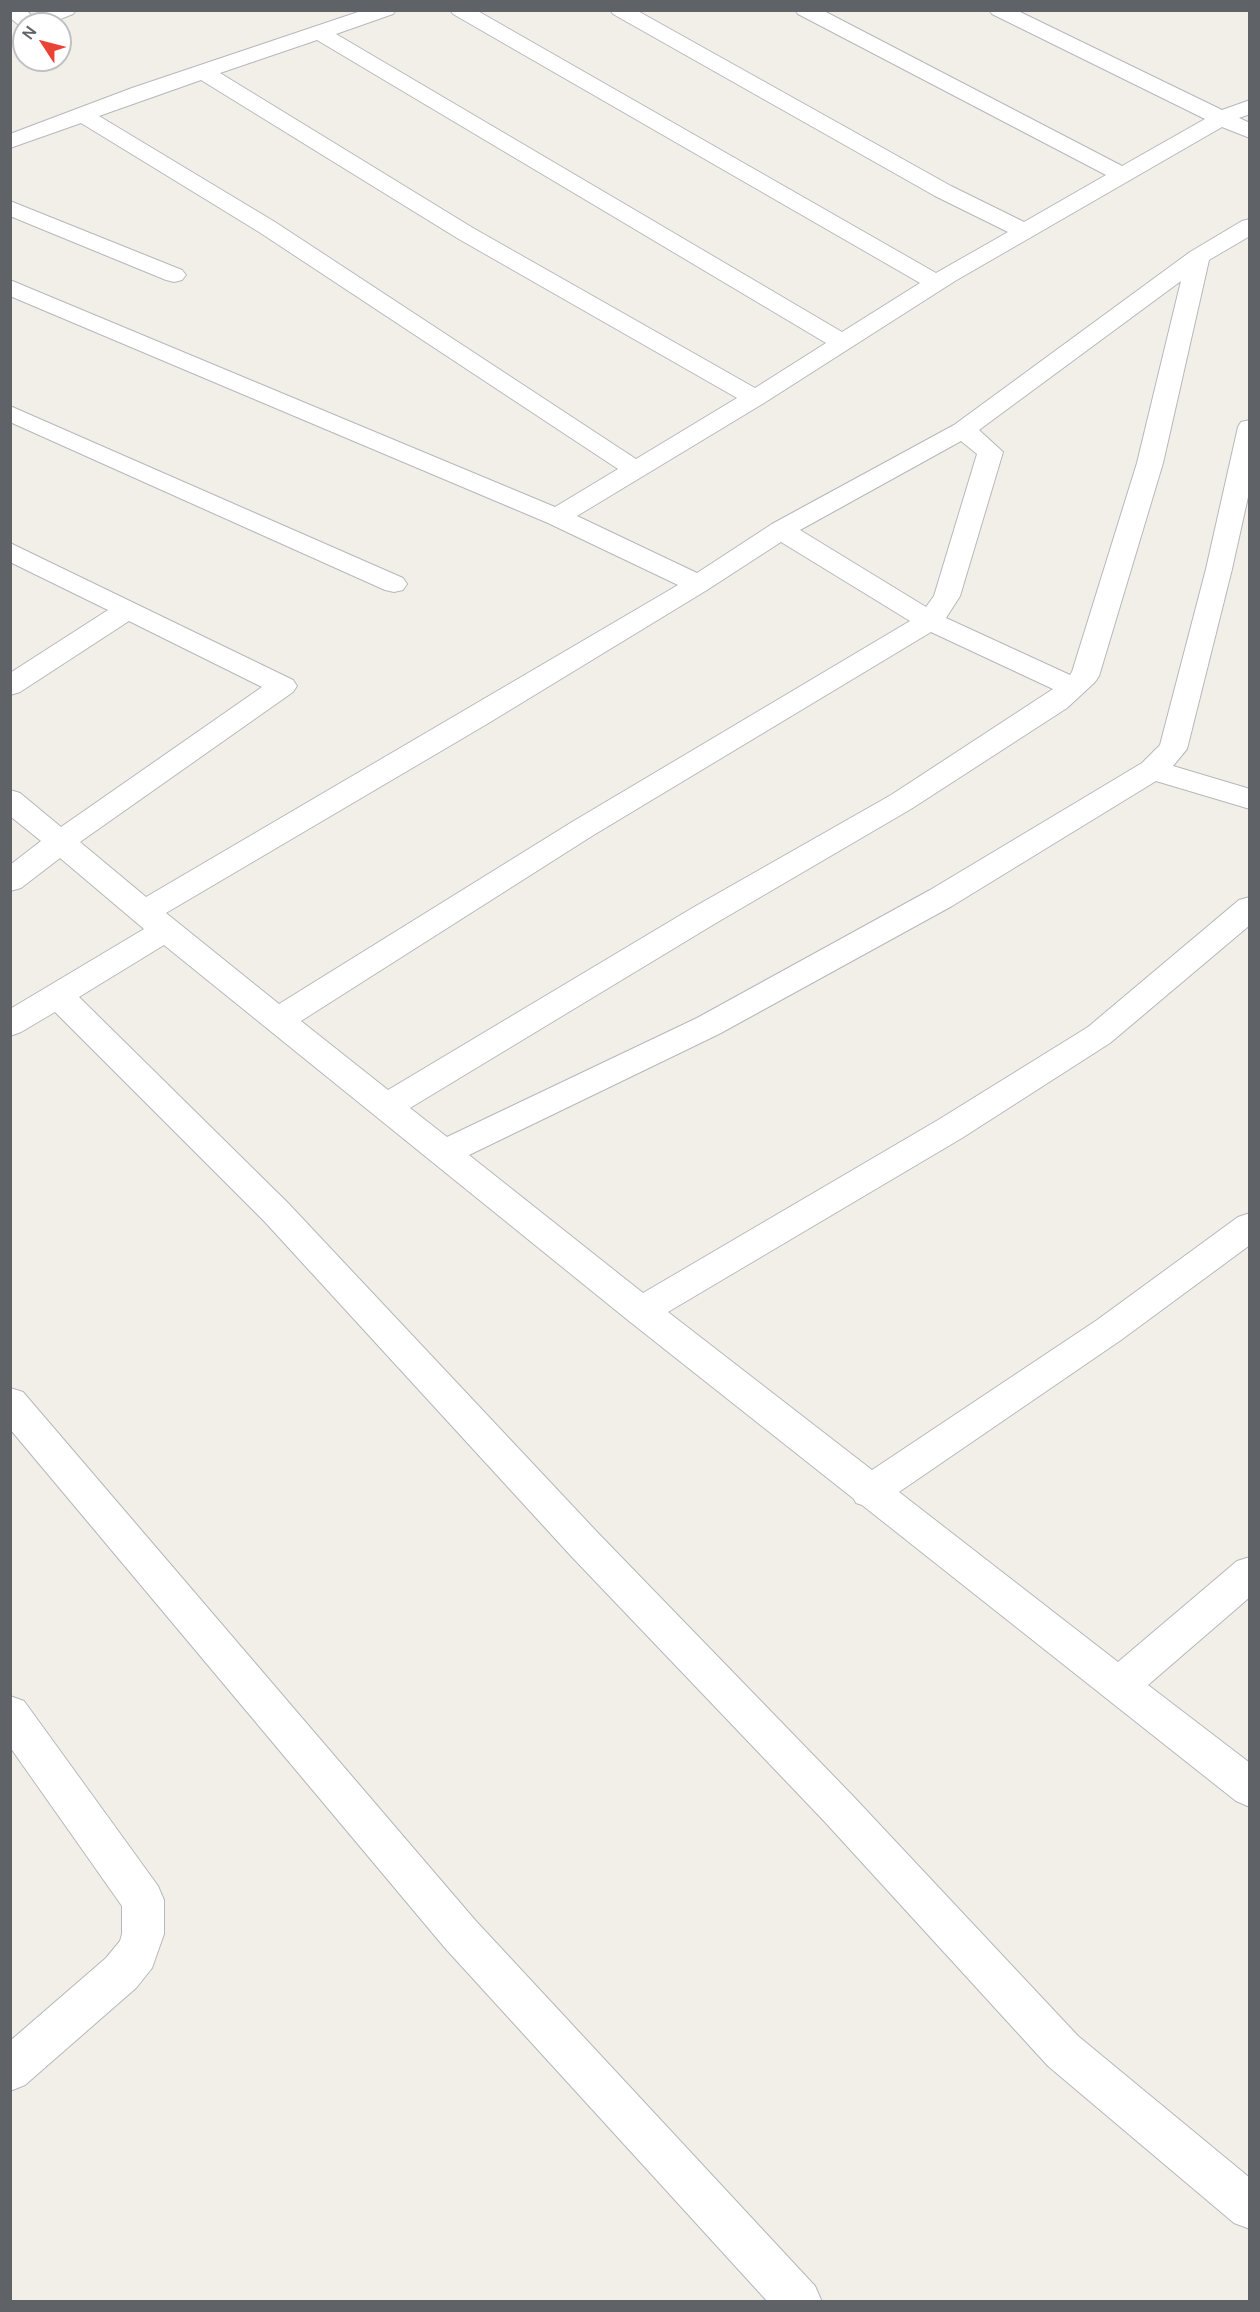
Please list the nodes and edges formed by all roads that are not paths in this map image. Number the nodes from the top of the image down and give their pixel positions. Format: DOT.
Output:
graph roads {
  1 [pos="386,10"];
  2 [pos="460,10"];
  3 [pos="620,10"];
  4 [pos="805,10"];
  5 [pos="999,10"];
  6 [pos="320,33"];
  7 [pos="203,72"];
  8 [pos="1250,106"];
  9 [pos="83,115"];
  10 [pos="1222,118"];
  11 [pos="1250,132"];
  12 [pos="10,142"];
  13 [pos="1124,175"];
  14 [pos="10,208"];
  15 [pos="1250,226"];
  16 [pos="1024,231"];
  17 [pos="1198,257"];
  18 [pos="174,275"];
  19 [pos="937,283"];
  20 [pos="10,287"];
  21 [pos="842,342"];
  22 [pos="755,398"];
  23 [pos="10,413"];
  24 [pos="1250,427"];
  25 [pos="963,430"];
  26 [pos="636,470"];
  27 [pos="557,517"];
  28 [pos="781,530"];
  29 [pos="10,551"];
  30 [pos="394,584"];
  31 [pos="698,584"];
  32 [pos="128,609"];
  33 [pos="930,621"];
  34 [pos="10,686"];
  35 [pos="1073,687"];
  36 [pos="1152,771"];
  37 [pos="1250,799"];
  38 [pos="10,800"];
  39 [pos="61,841"];
  40 [pos="10,881"];
  41 [pos="1250,908"];
  42 [pos="155,921"];
  43 [pos="58,995"];
  44 [pos="278,1020"];
  45 [pos="10,1024"];
  46 [pos="385,1107"];
  47 [pos="443,1153"];
  48 [pos="1250,1226"];
  49 [pos="641,1311"];
  50 [pos="10,1403"];
  51 [pos="869,1492"];
  52 [pos="1250,1573"];
  53 [pos="1118,1686"];
  54 [pos="10,1714"];
  55 [pos="1250,1788"];
  56 [pos="10,2070"];
  57 [pos="1250,2207"];
  58 [pos="799,2301"];
  1 -- 6 [label="street"];
  2 -- 19 [label="street"];
  3 -- 16 [label="street"];
  4 -- 13 [label="street"];
  5 -- 10 [label="street"];
  6 -- 7 [label="street"];
  6 -- 21 [label="street"];
  7 -- 9 [label="street"];
  7 -- 22 [label="street"];
  8 -- 10 [label="street"];
  9 -- 12 [label="street"];
  9 -- 26 [label="street"];
  10 -- 11 [label="street"];
  10 -- 13 [label="street"];
  13 -- 16 [label="street"];
  14 -- 18 [label="street"];
  15 -- 17 [label="street"];
  16 -- 19 [label="street"];
  17 -- 25 [label="street"];
  17 -- 35 [label="street"];
  19 -- 21 [label="street"];
  20 -- 27 [label="street"];
  21 -- 22 [label="street"];
  22 -- 26 [label="street"];
  23 -- 30 [label="street"];
  24 -- 36 [label="street"];
  25 -- 28 [label="street"];
  25 -- 33 [label="street"];
  26 -- 27 [label="street"];
  27 -- 31 [label="street"];
  28 -- 31 [label="street"];
  28 -- 33 [label="street"];
  29 -- 32 [label="street"];
  31 -- 42 [label="street"];
  32 -- 34 [label="street"];
  32 -- 39 [label="street"];
  33 -- 35 [label="street"];
  33 -- 44 [label="street"];
  35 -- 46 [label="street"];
  36 -- 37 [label="street"];
  36 -- 47 [label="street"];
  38 -- 39 [label="street"];
  39 -- 40 [label="street"];
  39 -- 42 [label="street"];
  41 -- 49 [label="street"];
  42 -- 43 [label="street"];
  42 -- 44 [label="street"];
  43 -- 45 [label="street"];
  43 -- 57 [label="street"];
  44 -- 46 [label="street"];
  46 -- 47 [label="street"];
  47 -- 49 [label="street"];
  48 -- 51 [label="street"];
  49 -- 51 [label="street"];
  50 -- 58 [label="street"];
  51 -- 53 [label="street"];
  52 -- 53 [label="street"];
  53 -- 55 [label="street"];
  54 -- 56 [label="street"];
}
